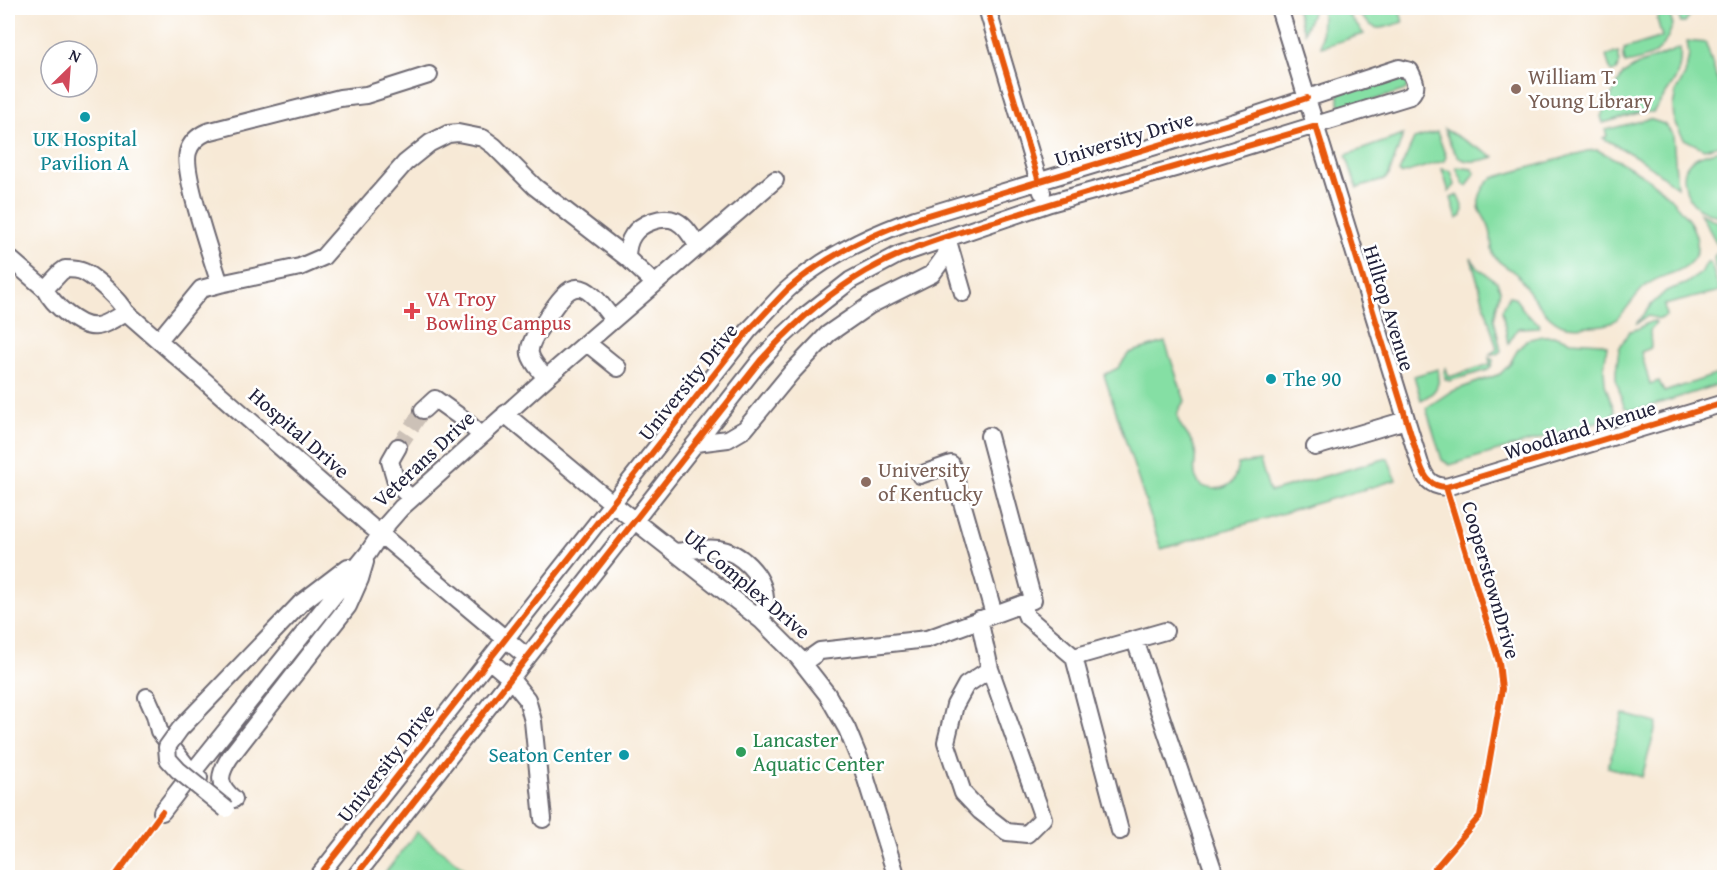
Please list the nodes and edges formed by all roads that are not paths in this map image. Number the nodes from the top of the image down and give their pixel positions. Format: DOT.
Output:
graph roads {
  1 [pos="987,8"];
  2 [pos="1279,8"];
  3 [pos="429,75"];
  4 [pos="1307,98"];
  5 [pos="1316,126"];
  6 [pos="775,180"];
  7 [pos="1039,182"];
  8 [pos="1046,204"];
  9 [pos="948,241"];
  10 [pos="698,247"];
  11 [pos="8,257"];
  12 [pos="627,258"];
  13 [pos="220,284"];
  14 [pos="655,284"];
  15 [pos="45,289"];
  16 [pos="963,293"];
  17 [pos="126,312"];
  18 [pos="613,320"];
  19 [pos="159,340"];
  20 [pos="587,343"];
  21 [pos="618,368"];
  22 [pos="546,378"];
  23 [pos="1725,403"];
  24 [pos="423,410"];
  25 [pos="506,414"];
  26 [pos="1406,420"];
  27 [pos="481,435"];
  28 [pos="989,436"];
  29 [pos="696,443"];
  30 [pos="398,447"];
  31 [pos="1315,447"];
  32 [pos="920,475"];
  33 [pos="1446,487"];
  34 [pos="411,498"];
  35 [pos="612,502"];
  36 [pos="635,520"];
  37 [pos="380,534"];
  38 [pos="675,552"];
  39 [pos="368,553"];
  40 [pos="1022,604"];
  41 [pos="986,616"];
  42 [pos="762,621"];
  43 [pos="1165,631"];
  44 [pos="505,639"];
  45 [pos="1135,640"];
  46 [pos="527,657"];
  47 [pos="1074,657"];
  48 [pos="489,660"];
  49 [pos="803,663"];
  50 [pos="990,669"];
  51 [pos="510,678"];
  52 [pos="147,697"];
  53 [pos="192,772"];
  54 [pos="230,804"];
  55 [pos="162,812"];
  56 [pos="543,819"];
  57 [pos="1120,831"];
  58 [pos="316,878"];
  59 [pos="354,878"];
  60 [pos="897,878"];
  61 [pos="1216,878"];
  1 -- 7 [label="street"];
  2 -- 4 [label="street, Hilltop Avenue"];
  3 -- 13 [label="street"];
  4 -- 5 [label="street, Hilltop Avenue"];
  4 -- 5 [label="street, University Drive"];
  4 -- 7 [label="street, University Drive"];
  5 -- 8 [label="street, University Drive"];
  5 -- 26 [label="street, Hilltop Avenue"];
  6 -- 10 [label="street, Veterans Drive"];
  7 -- 8 [label="street"];
  7 -- 35 [label="street, University Drive"];
  8 -- 9 [label="street, University Drive"];
  9 -- 16 [label="street"];
  9 -- 29 [label="street, University Drive"];
  9 -- 29 [label="street"];
  10 -- 12 [label="street"];
  10 -- 14 [label="street, Veterans Drive"];
  11 -- 15 [label="street"];
  12 -- 13 [label="street"];
  12 -- 14 [label="street"];
  13 -- 19 [label="street"];
  14 -- 18 [label="street, Veterans Drive"];
  15 -- 17 [label="street"];
  15 -- 17 [label="street, Hospital Drive"];
  17 -- 19 [label="street, Hospital Drive"];
  18 -- 20 [label="street, Veterans Drive"];
  18 -- 22 [label="street"];
  19 -- 37 [label="street, Hospital Drive"];
  20 -- 21 [label="street"];
  20 -- 22 [label="street, Veterans Drive"];
  22 -- 25 [label="street, Veterans Drive"];
  23 -- 33 [label="street, Woodland Avenue"];
  24 -- 27 [label="street"];
  25 -- 27 [label="street, Veterans Drive"];
  25 -- 35 [label="street, Uk Complex Drive"];
  26 -- 31 [label="street"];
  26 -- 33 [label="street, Hilltop Avenue"];
  27 -- 34 [label="street, Veterans Drive"];
  28 -- 40 [label="street"];
  29 -- 36 [label="street, University Drive"];
  30 -- 34 [label="street"];
  32 -- 41 [label="street"];
  34 -- 37 [label="street, Veterans Drive"];
  35 -- 36 [label="street, Uk Complex Drive"];
  35 -- 44 [label="street, University Drive"];
  36 -- 38 [label="street, Uk Complex Drive"];
  36 -- 46 [label="street, University Drive"];
  37 -- 39 [label="street, Veterans Drive"];
  37 -- 44 [label="street, Hospital Drive"];
  38 -- 42 [label="street, Uk Complex Drive"];
  38 -- 42 [label="street"];
  39 -- 53 [label="street, Veterans Drive"];
  39 -- 54 [label="street"];
  39 -- 54 [label="street, bridge"];
  40 -- 41 [label="street"];
  40 -- 47 [label="street"];
  41 -- 49 [label="street"];
  41 -- 50 [label="street"];
  42 -- 49 [label="street, Uk Complex Drive"];
  43 -- 45 [label="street"];
  44 -- 46 [label="street, Hospital Drive"];
  44 -- 48 [label="street, University Drive"];
  45 -- 47 [label="street"];
  45 -- 61 [label="street"];
  46 -- 51 [label="street, University Drive"];
  47 -- 57 [label="street"];
  48 -- 51 [label="street"];
  48 -- 58 [label="street, University Drive"];
  49 -- 60 [label="street, Uk Complex Drive"];
  50 -- 50 [label="street"];
  51 -- 56 [label="street"];
  51 -- 59 [label="street, University Drive"];
  52 -- 53 [label="street"];
  53 -- 54 [label="street"];
  53 -- 55 [label="street, Veterans Drive"];
}
